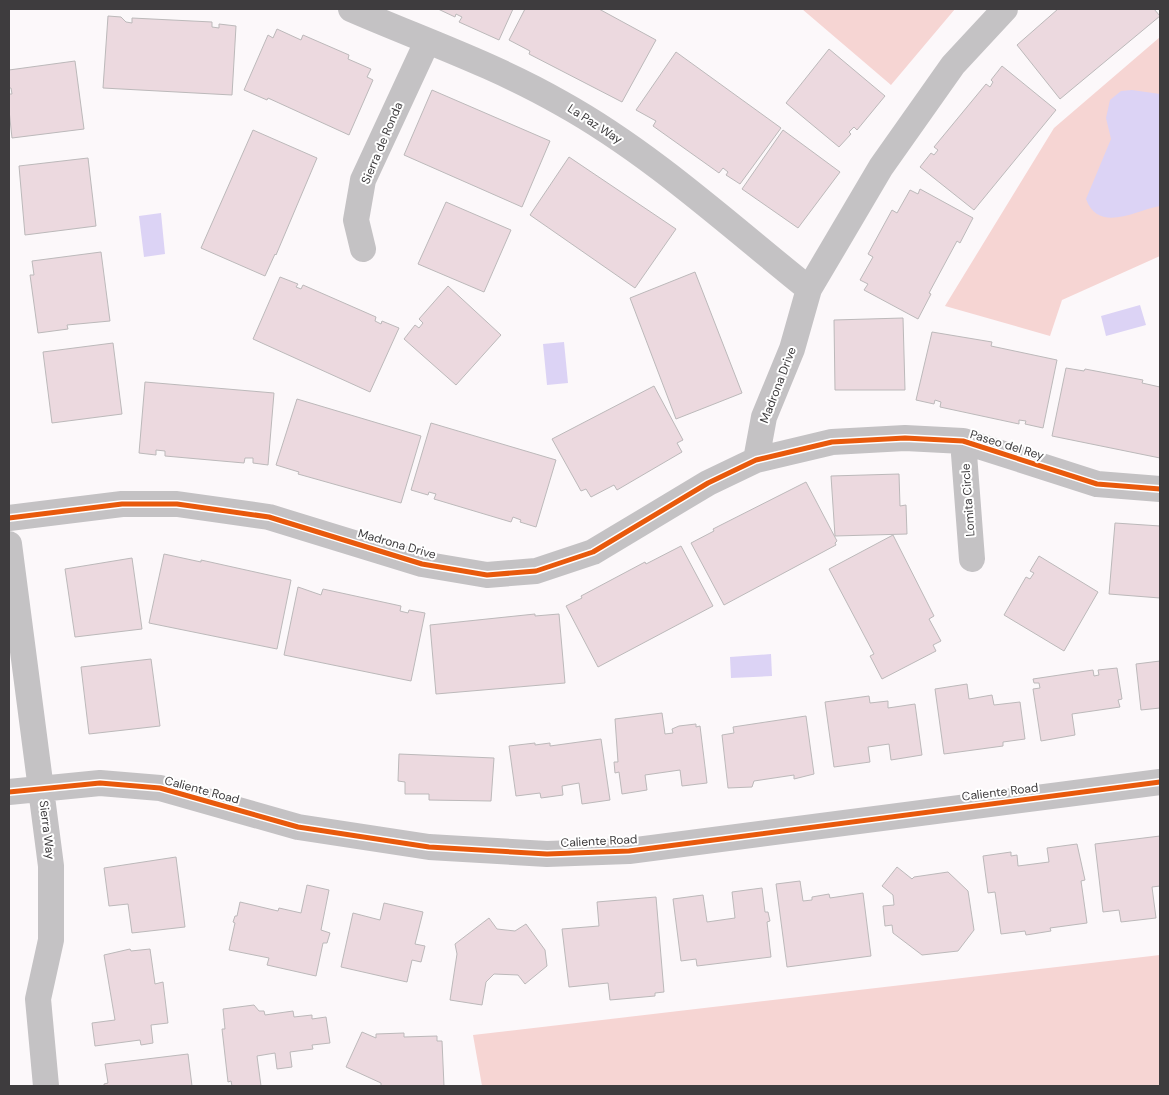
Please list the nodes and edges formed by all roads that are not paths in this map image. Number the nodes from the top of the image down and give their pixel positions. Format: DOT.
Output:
graph roads {
  1 [pos="351,9"];
  2 [pos="1005,9"];
  3 [pos="427,42"];
  4 [pos="363,249"];
  5 [pos="808,289"];
  6 [pos="964,441"];
  7 [pos="756,460"];
  8 [pos="1160,489"];
  9 [pos="9,518"];
  10 [pos="9,544"];
  11 [pos="972,559"];
  12 [pos="1160,782"];
  13 [pos="42,788"];
  14 [pos="9,792"];
  15 [pos="46,1086"];
  1 -- 3 [label="street, La Paz Way"];
  2 -- 5 [label="street, Madrona Drive"];
  3 -- 4 [label="street, Sierra de Ronda"];
  3 -- 5 [label="street, La Paz Way"];
  5 -- 7 [label="street, Madrona Drive"];
  6 -- 7 [label="street, Paseo del Rey"];
  6 -- 8 [label="street, Paseo del Rey"];
  6 -- 11 [label="street, Lomita Circle"];
  7 -- 9 [label="street, Madrona Drive"];
  10 -- 13 [label="street, Sierra Way"];
  12 -- 13 [label="street, Caliente Road"];
  13 -- 14 [label="street, Caliente Road"];
  13 -- 15 [label="street, Sierra Way"];
}
